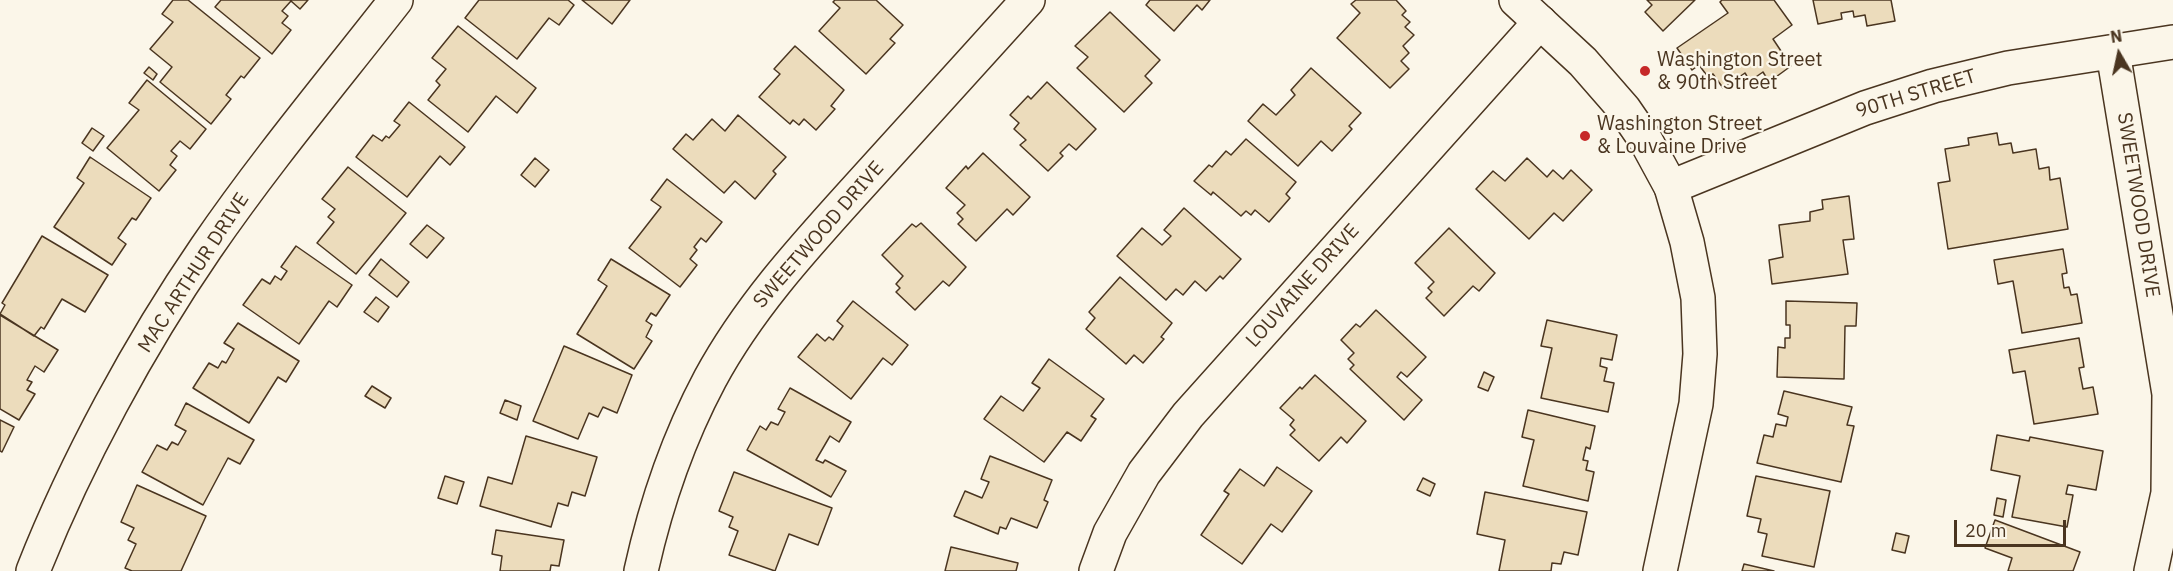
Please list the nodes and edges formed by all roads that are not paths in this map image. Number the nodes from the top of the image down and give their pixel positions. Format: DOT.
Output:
graph roads {
  1 [pos="396,0"];
  2 [pos="1028,0"];
  3 [pos="1515,0"];
  4 [pos="1540,22"];
  5 [pos="2173,42"];
  6 [pos="2113,52"];
  7 [pos="1671,187"];
  8 [pos="2171,493"];
  9 [pos="33,571"];
  10 [pos="641,571"];
  11 [pos="1096,571"];
  12 [pos="1660,571"];
  13 [pos="2151,571"];
  1 -- 9 [label="street, MAC ARTHUR DRIVE"];
  2 -- 10 [label="street, SWEETWOOD DRIVE"];
  3 -- 4 [label="street"];
  4 -- 7 [label="street"];
  4 -- 11 [label="street, LOUVAINE DRIVE"];
  5 -- 6 [label="street, 90TH STREET"];
  6 -- 7 [label="street, 90TH STREET"];
  6 -- 8 [label="street, SWEETWOOD DRIVE"];
  7 -- 12 [label="street"];
  8 -- 13 [label="street, SWEETWOOD DRIVE"];
}
